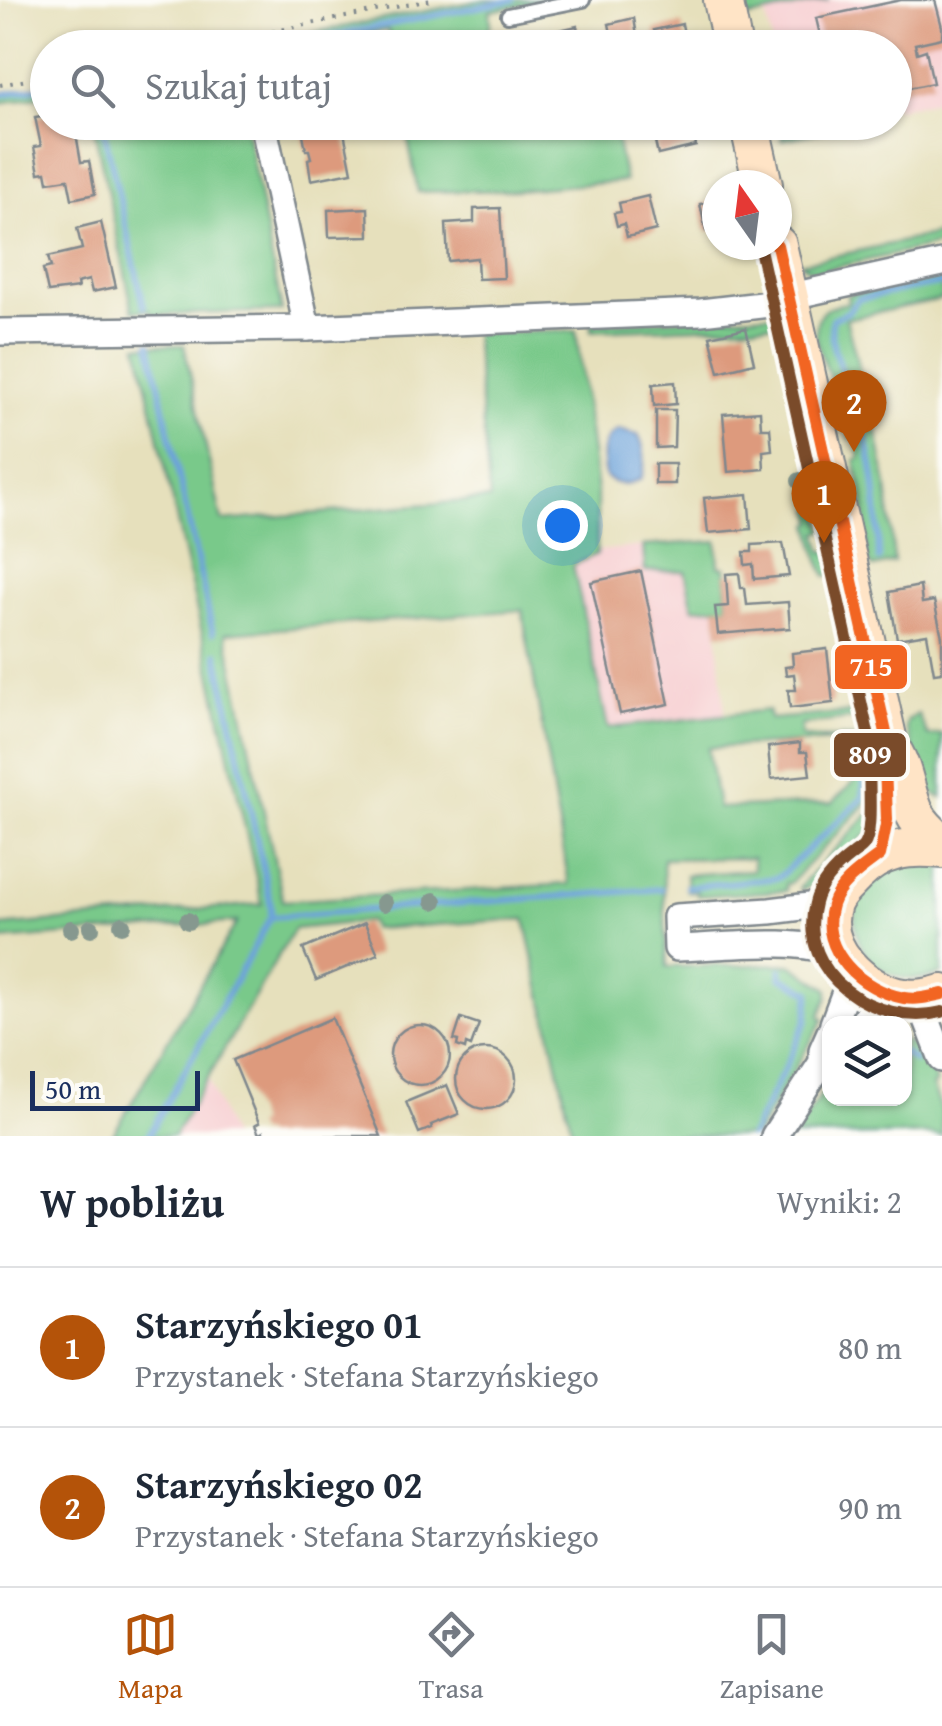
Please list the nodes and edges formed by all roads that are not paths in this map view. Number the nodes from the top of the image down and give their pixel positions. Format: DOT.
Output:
graph roads {
  1 [pos="583,0"];
  2 [pos="722,0"];
  3 [pos="508,15"];
  4 [pos="729,30"];
  5 [pos="267,140"];
  6 [pos="753,140"];
  7 [pos="760,170"];
  8 [pos="781,260"];
  9 [pos="942,263"];
  10 [pos="789,296"];
  11 [pos="307,328"];
  12 [pos="0,332"];
  13 [pos="889,746"];
  14 [pos="942,846"];
  15 [pos="880,855"];
  16 [pos="832,903"];
  17 [pos="845,963"];
  18 [pos="915,995"];
  19 [pos="835,1016"];
  20 [pos="876,1016"];
  21 [pos="942,1059"];
  22 [pos="822,1066"];
  23 [pos="774,1136"];
  1 -- 3 [label="lane"];
  2 -- 4 [label="street"];
  5 -- 11 [label="street"];
  6 -- 7 [label="street"];
  8 -- 10 [label="street"];
  9 -- 10 [label="street"];
  10 -- 11 [label="street"];
  10 -- 13 [label="street"];
  11 -- 12 [label="street"];
  13 -- 14 [label="street"];
  13 -- 15 [label="street"];
  14 -- 15 [label="street"];
  15 -- 16 [label="street"];
  16 -- 17 [label="street"];
  16 -- 17 [label="street"];
  17 -- 18 [label="street"];
  17 -- 19 [label="street"];
  18 -- 20 [label="street"];
  18 -- 21 [label="street"];
  22 -- 23 [label="street"];
}
